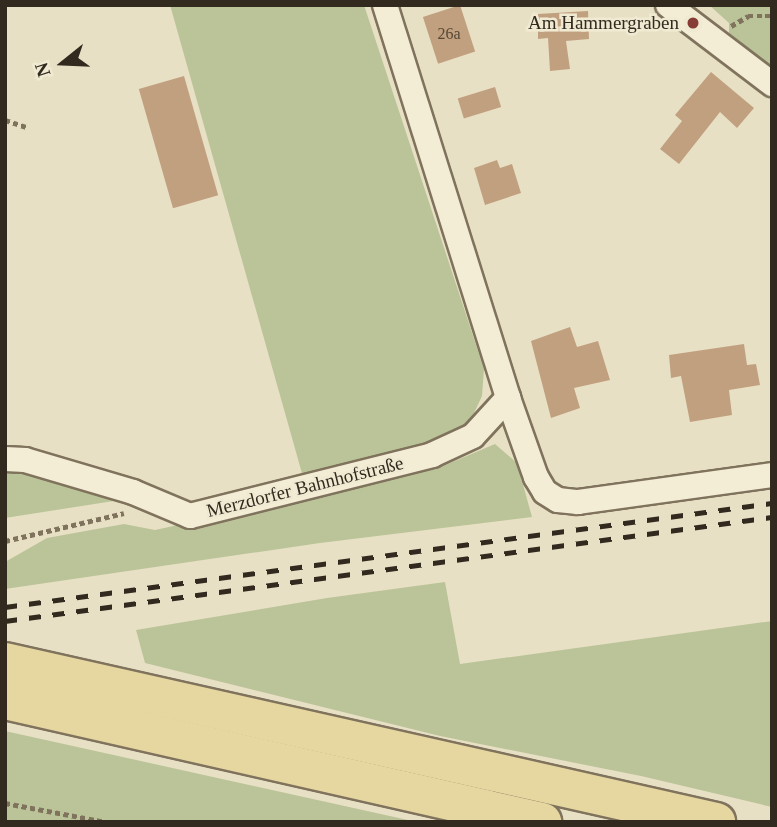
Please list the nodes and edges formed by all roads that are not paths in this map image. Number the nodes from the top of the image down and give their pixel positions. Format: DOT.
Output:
graph roads {
  1 [pos="384,5"];
  2 [pos="668,5"];
  3 [pos="772,84"];
  4 [pos="508,398"];
  5 [pos="5,459"];
  6 [pos="772,475"];
  7 [pos="5,662"];
  8 [pos="5,700"];
  9 [pos="542,822"];
  10 [pos="716,822"];
  1 -- 4 [label="street"];
  2 -- 3 [label="street"];
  4 -- 5 [label="street, Merzdorfer Bahnhofstraße"];
  4 -- 6 [label="street"];
  7 -- 10 [label="main road"];
  8 -- 9 [label="main road"];
}
